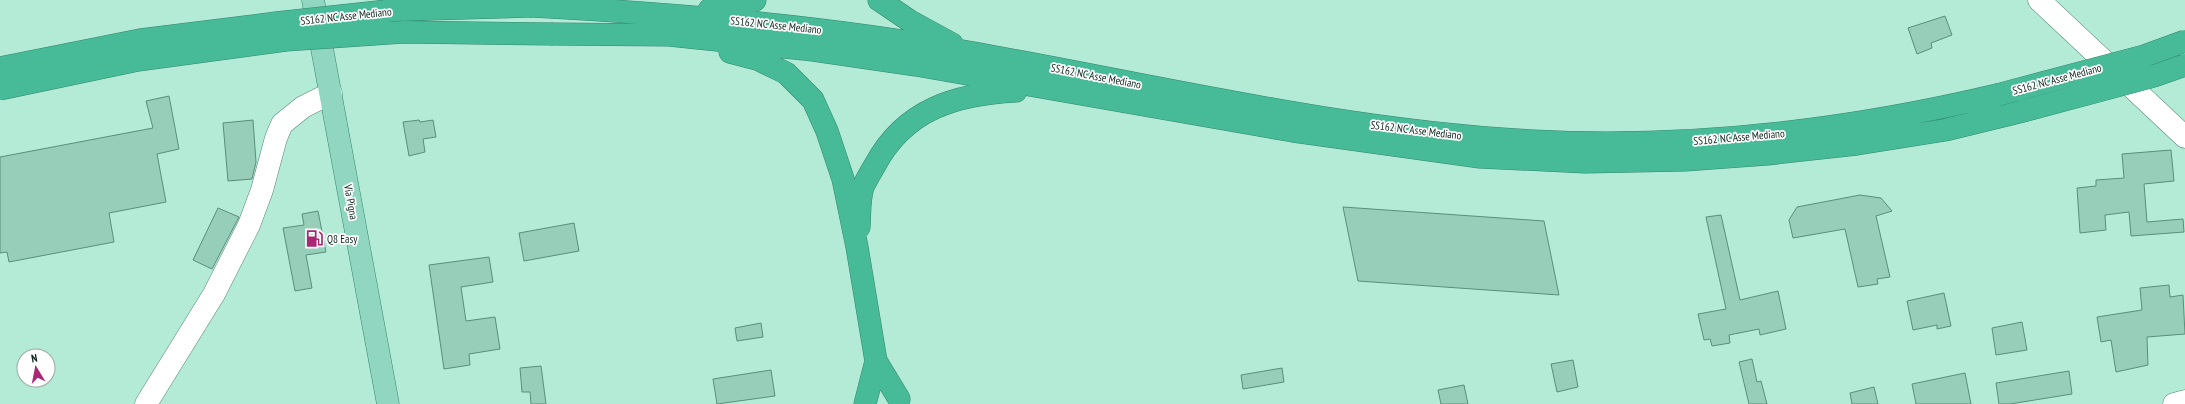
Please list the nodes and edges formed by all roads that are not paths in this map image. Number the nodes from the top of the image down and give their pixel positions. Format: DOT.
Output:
graph roads {
  1 [pos="313,0"];
  2 [pos="755,0"];
  3 [pos="879,0"];
  4 [pos="2039,0"];
  5 [pos="670,14"];
  6 [pos="669,35"];
  7 [pos="2185,41"];
  8 [pos="966,51"];
  9 [pos="2185,65"];
  10 [pos="0,68"];
  11 [pos="0,89"];
  12 [pos="1047,89"];
  13 [pos="331,93"];
  14 [pos="2185,137"];
  15 [pos="857,247"];
  16 [pos="876,361"];
  17 [pos="2185,401"];
  18 [pos="901,402"];
  19 [pos="146,404"];
  20 [pos="388,404"];
  21 [pos="865,404"];
  22 [pos="2174,404"];
  1 -- 13 [label="main road, Via Pigna"];
  2 -- 5 [label="highway"];
  3 -- 8 [label="highway"];
  4 -- 14 [label="street"];
  5 -- 8 [label="highway, SS162 NC Asse Mediano"];
  5 -- 10 [label="highway, SS162 NC Asse Mediano, bridge"];
  6 -- 11 [label="highway, SS162 NC Asse Mediano, bridge"];
  6 -- 12 [label="highway, SS162 NC Asse Mediano"];
  6 -- 15 [label="highway"];
  7 -- 8 [label="highway, SS162 NC Asse Mediano, bridge"];
  9 -- 12 [label="highway, SS162 NC Asse Mediano, bridge"];
  12 -- 15 [label="highway"];
  13 -- 19 [label="street"];
  13 -- 20 [label="main road, Via Pigna"];
  15 -- 16 [label="highway"];
  16 -- 18 [label="highway"];
  16 -- 21 [label="highway"];
  17 -- 22 [label="street"];
  18 -- 21 [label="street"];
}
